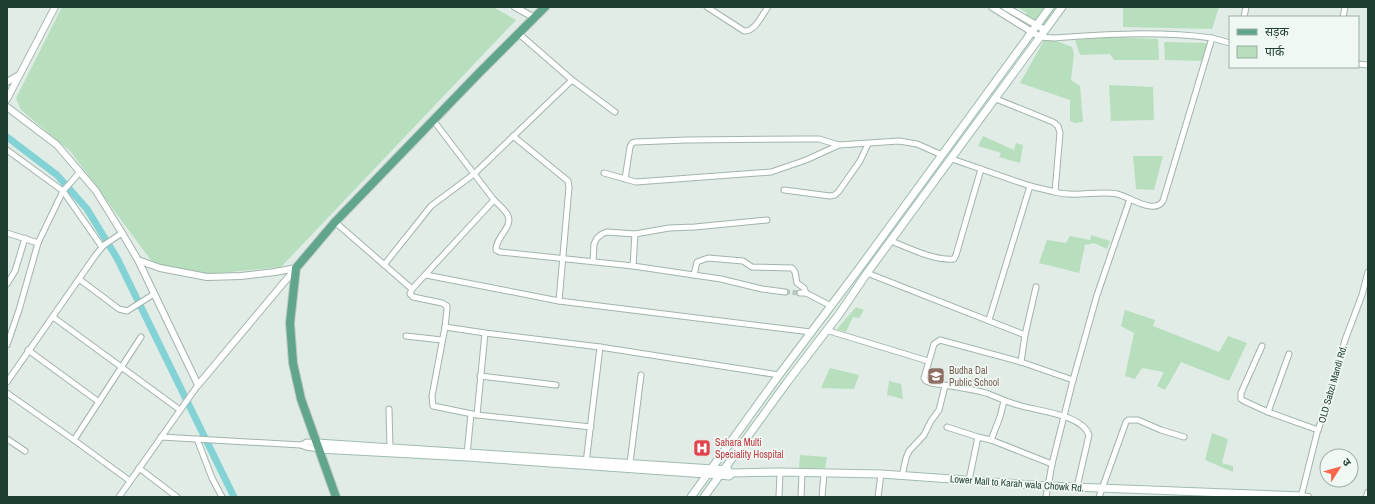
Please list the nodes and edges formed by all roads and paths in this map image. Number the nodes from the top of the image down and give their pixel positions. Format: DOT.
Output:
graph roads {
  1 [pos="55,7"];
  2 [pos="515,7"];
  3 [pos="545,7"];
  4 [pos="709,7"];
  5 [pos="768,7"];
  6 [pos="992,7"];
  7 [pos="1005,7"];
  8 [pos="1050,7"];
  9 [pos="1062,7"];
  10 [pos="533,17"];
  11 [pos="1037,26"];
  12 [pos="1045,30"];
  13 [pos="1033,32"];
  14 [pos="518,33"];
  15 [pos="1040,37"];
  16 [pos="1054,38"];
  17 [pos="1212,38"];
  18 [pos="1229,43"];
  19 [pos="20,74"];
  20 [pos="572,80"];
  21 [pos="7,82"];
  22 [pos="7,99"];
  23 [pos="996,99"];
  24 [pos="7,107"];
  25 [pos="615,112"];
  26 [pos="433,120"];
  27 [pos="513,136"];
  28 [pos="868,144"];
  29 [pos="838,145"];
  30 [pos="7,150"];
  31 [pos="942,155"];
  32 [pos="952,159"];
  33 [pos="981,169"];
  34 [pos="80,172"];
  35 [pos="604,173"];
  36 [pos="474,174"];
  37 [pos="625,179"];
  38 [pos="1030,186"];
  39 [pos="64,189"];
  40 [pos="784,190"];
  41 [pos="1055,192"];
  42 [pos="1130,199"];
  43 [pos="494,200"];
  44 [pos="767,220"];
  45 [pos="335,222"];
  46 [pos="7,233"];
  47 [pos="122,233"];
  48 [pos="636,234"];
  49 [pos="25,238"];
  50 [pos="891,241"];
  51 [pos="38,243"];
  52 [pos="103,246"];
  53 [pos="563,258"];
  54 [pos="138,260"];
  55 [pos="593,261"];
  56 [pos="384,265"];
  57 [pos="634,266"];
  58 [pos="296,268"];
  59 [pos="1368,272"];
  60 [pos="867,273"];
  61 [pos="426,275"];
  62 [pos="694,275"];
  63 [pos="79,279"];
  64 [pos="7,284"];
  65 [pos="1036,287"];
  66 [pos="412,289"];
  67 [pos="785,292"];
  68 [pos="154,294"];
  69 [pos="1362,295"];
  70 [pos="1368,297"];
  71 [pos="559,301"];
  72 [pos="831,306"];
  73 [pos="53,316"];
  74 [pos="989,320"];
  75 [pos="445,327"];
  76 [pos="826,330"];
  77 [pos="811,332"];
  78 [pos="485,334"];
  79 [pos="1025,335"];
  80 [pos="406,336"];
  81 [pos="141,337"];
  82 [pos="442,340"];
  83 [pos="7,345"];
  84 [pos="1262,346"];
  85 [pos="600,347"];
  86 [pos="799,347"];
  87 [pos="28,350"];
  88 [pos="809,353"];
  89 [pos="1289,354"];
  90 [pos="928,362"];
  91 [pos="1021,362"];
  92 [pos="122,368"];
  93 [pos="7,371"];
  94 [pos="779,374"];
  95 [pos="641,375"];
  96 [pos="11,376"];
  97 [pos="480,376"];
  98 [pos="1073,380"];
  99 [pos="7,382"];
  100 [pos="198,385"];
  101 [pos="556,385"];
  102 [pos="945,386"];
  103 [pos="7,393"];
  104 [pos="1004,401"];
  105 [pos="99,402"];
  106 [pos="389,408"];
  107 [pos="180,410"];
  108 [pos="1268,412"];
  109 [pos="471,414"];
  110 [pos="477,414"];
  111 [pos="1064,416"];
  112 [pos="591,427"];
  113 [pos="947,427"];
  114 [pos="1318,430"];
  115 [pos="161,437"];
  116 [pos="978,437"];
  117 [pos="1184,437"];
  118 [pos="7,439"];
  119 [pos="197,439"];
  120 [pos="74,440"];
  121 [pos="991,440"];
  122 [pos="318,446"];
  123 [pos="390,450"];
  124 [pos="25,451"];
  125 [pos="467,455"];
  126 [pos="586,463"];
  127 [pos="630,464"];
  128 [pos="1052,464"];
  129 [pos="139,468"];
  130 [pos="710,471"];
  131 [pos="722,472"];
  132 [pos="780,472"];
  133 [pos="802,472"];
  134 [pos="824,473"];
  135 [pos="881,474"];
  136 [pos="902,476"];
  137 [pos="969,480"];
  138 [pos="130,481"];
  139 [pos="1048,486"];
  140 [pos="1077,487"];
  141 [pos="1102,488"];
  142 [pos="1368,492"];
  143 [pos="1198,494"];
  144 [pos="119,497"];
  145 [pos="177,497"];
  146 [pos="222,497"];
  147 [pos="336,497"];
  148 [pos="691,497"];
  149 [pos="704,497"];
  150 [pos="779,497"];
  151 [pos="800,497"];
  152 [pos="822,497"];
  153 [pos="878,497"];
  154 [pos="1046,497"];
  155 [pos="1099,497"];
  156 [pos="1301,497"];
  157 [pos="1308,497"];
  158 [pos="1366,497"];
  1 -- 19 [label="street"];
  2 -- 10 [label="street"];
  3 -- 10 [label="main road"];
  4 -- 5 [label="street"];
  6 -- 13 [label="street"];
  7 -- 11 [label="street"];
  8 -- 11 [label="main road"];
  9 -- 12 [label="main road"];
  10 -- 14 [label="main road"];
  11 -- 12 [label="street"];
  11 -- 13 [label="main road"];
  12 -- 15 [label="main road"];
  12 -- 16 [label="street"];
  13 -- 15 [label="street"];
  13 -- 31 [label="main road"];
  14 -- 20 [label="street"];
  14 -- 26 [label="main road"];
  15 -- 16 [label="street"];
  15 -- 23 [label="main road"];
  16 -- 17 [label="street"];
  17 -- 18 [label="street"];
  17 -- 42 [label="street"];
  19 -- 21 [label="street"];
  19 -- 22 [label="street"];
  20 -- 25 [label="street"];
  20 -- 27 [label="street"];
  23 -- 32 [label="main road"];
  23 -- 41 [label="street"];
  24 -- 34 [label="street"];
  26 -- 36 [label="street"];
  26 -- 45 [label="main road"];
  27 -- 36 [label="street"];
  27 -- 53 [label="street"];
  28 -- 29 [label="street"];
  28 -- 31 [label="street"];
  28 -- 40 [label="street"];
  29 -- 37 [label="street"];
  29 -- 37 [label="street"];
  30 -- 39 [label="street"];
  31 -- 72 [label="main road"];
  32 -- 33 [label="street"];
  32 -- 50 [label="main road"];
  33 -- 38 [label="street"];
  33 -- 50 [label="street"];
  34 -- 39 [label="street"];
  34 -- 47 [label="street"];
  35 -- 37 [label="street"];
  36 -- 43 [label="street"];
  36 -- 56 [label="street"];
  38 -- 41 [label="street"];
  38 -- 74 [label="street"];
  39 -- 51 [label="street"];
  39 -- 52 [label="street"];
  41 -- 42 [label="street"];
  42 -- 98 [label="street"];
  43 -- 53 [label="street"];
  43 -- 61 [label="street"];
  44 -- 48 [label="street"];
  45 -- 56 [label="street"];
  45 -- 58 [label="main road"];
  46 -- 49 [label="street"];
  47 -- 52 [label="street"];
  47 -- 54 [label="street"];
  48 -- 55 [label="street"];
  48 -- 57 [label="street"];
  49 -- 51 [label="street"];
  49 -- 64 [label="street"];
  50 -- 60 [label="main road"];
  51 -- 83 [label="street"];
  52 -- 63 [label="street"];
  53 -- 55 [label="street"];
  53 -- 71 [label="street"];
  54 -- 58 [label="street"];
  54 -- 68 [label="street"];
  55 -- 57 [label="street"];
  56 -- 66 [label="street"];
  57 -- 62 [label="street"];
  58 -- 100 [label="street"];
  58 -- 122 [label="main road"];
  59 -- 69 [label="street, OLD Sabzi Mandi Rd."];
  60 -- 74 [label="street"];
  60 -- 76 [label="main road"];
  61 -- 66 [label="street"];
  61 -- 71 [label="street"];
  62 -- 67 [label="street"];
  62 -- 72 [label="street"];
  63 -- 68 [label="street"];
  63 -- 73 [label="street"];
  65 -- 79 [label="street"];
  66 -- 75 [label="street"];
  68 -- 100 [label="street"];
  69 -- 70 [label="street"];
  69 -- 114 [label="street, OLD Sabzi Mandi Rd."];
  71 -- 77 [label="street"];
  72 -- 77 [label="main road"];
  73 -- 87 [label="street"];
  73 -- 92 [label="street"];
  74 -- 79 [label="street"];
  75 -- 78 [label="street"];
  75 -- 82 [label="street"];
  76 -- 88 [label="main road"];
  76 -- 90 [label="street"];
  77 -- 86 [label="main road"];
  78 -- 85 [label="street"];
  78 -- 97 [label="street"];
  79 -- 91 [label="street"];
  80 -- 82 [label="street"];
  81 -- 92 [label="street"];
  82 -- 109 [label="street"];
  84 -- 108 [label="street"];
  85 -- 94 [label="street"];
  85 -- 112 [label="street"];
  86 -- 88 [label="main road"];
  86 -- 94 [label="main road"];
  87 -- 96 [label="street"];
  87 -- 105 [label="street"];
  88 -- 131 [label="main road"];
  89 -- 108 [label="street"];
  90 -- 91 [label="street"];
  90 -- 102 [label="street"];
  91 -- 98 [label="street"];
  92 -- 105 [label="street"];
  92 -- 107 [label="street"];
  93 -- 96 [label="street"];
  94 -- 130 [label="main road"];
  95 -- 127 [label="street"];
  96 -- 99 [label="street"];
  97 -- 101 [label="street"];
  97 -- 110 [label="street"];
  98 -- 111 [label="street"];
  100 -- 107 [label="street"];
  102 -- 104 [label="street"];
  102 -- 136 [label="street"];
  103 -- 120 [label="street"];
  104 -- 111 [label="street"];
  104 -- 121 [label="street"];
  105 -- 120 [label="street"];
  106 -- 123 [label="street"];
  107 -- 115 [label="street"];
  108 -- 114 [label="street"];
  109 -- 110 [label="street"];
  109 -- 125 [label="street"];
  110 -- 112 [label="street"];
  111 -- 128 [label="street"];
  111 -- 140 [label="street"];
  112 -- 126 [label="street"];
  113 -- 116 [label="street"];
  114 -- 156 [label="street, OLD Sabzi Mandi Rd."];
  115 -- 119 [label="street"];
  115 -- 129 [label="street"];
  116 -- 121 [label="street"];
  116 -- 137 [label="street"];
  117 -- 141 [label="street"];
  118 -- 124 [label="street"];
  119 -- 122 [label="street"];
  119 -- 146 [label="street"];
  120 -- 138 [label="street"];
  121 -- 128 [label="street"];
  122 -- 123 [label="main road"];
  122 -- 147 [label="main road"];
  123 -- 125 [label="main road"];
  125 -- 126 [label="main road"];
  126 -- 127 [label="main road"];
  126 -- 130 [label="main road"];
  127 -- 130 [label="main road"];
  128 -- 139 [label="street"];
  129 -- 138 [label="street"];
  129 -- 145 [label="street"];
  130 -- 131 [label="main road, Lower Mall to Karah wala Chowk Rd."];
  130 -- 148 [label="main road"];
  131 -- 132 [label="main road, Lower Mall to Karah wala Chowk Rd."];
  131 -- 149 [label="main road"];
  132 -- 133 [label="main road, Lower Mall to Karah wala Chowk Rd."];
  132 -- 150 [label="street"];
  133 -- 134 [label="main road, Lower Mall to Karah wala Chowk Rd."];
  133 -- 151 [label="street"];
  134 -- 135 [label="main road, Lower Mall to Karah wala Chowk Rd."];
  134 -- 152 [label="street"];
  135 -- 136 [label="main road, Lower Mall to Karah wala Chowk Rd."];
  135 -- 153 [label="street"];
  136 -- 137 [label="main road, Lower Mall to Karah wala Chowk Rd."];
  137 -- 139 [label="main road, Lower Mall to Karah wala Chowk Rd."];
  138 -- 144 [label="street"];
  139 -- 140 [label="main road, Lower Mall to Karah wala Chowk Rd."];
  139 -- 154 [label="street"];
  140 -- 141 [label="main road, Lower Mall to Karah wala Chowk Rd."];
  141 -- 143 [label="main road, Lower Mall to Karah wala Chowk Rd."];
  141 -- 155 [label="street"];
  142 -- 158 [label="street"];
  143 -- 156 [label="main road, Lower Mall to Karah wala Chowk Rd."];
  156 -- 157 [label="street"];
}
